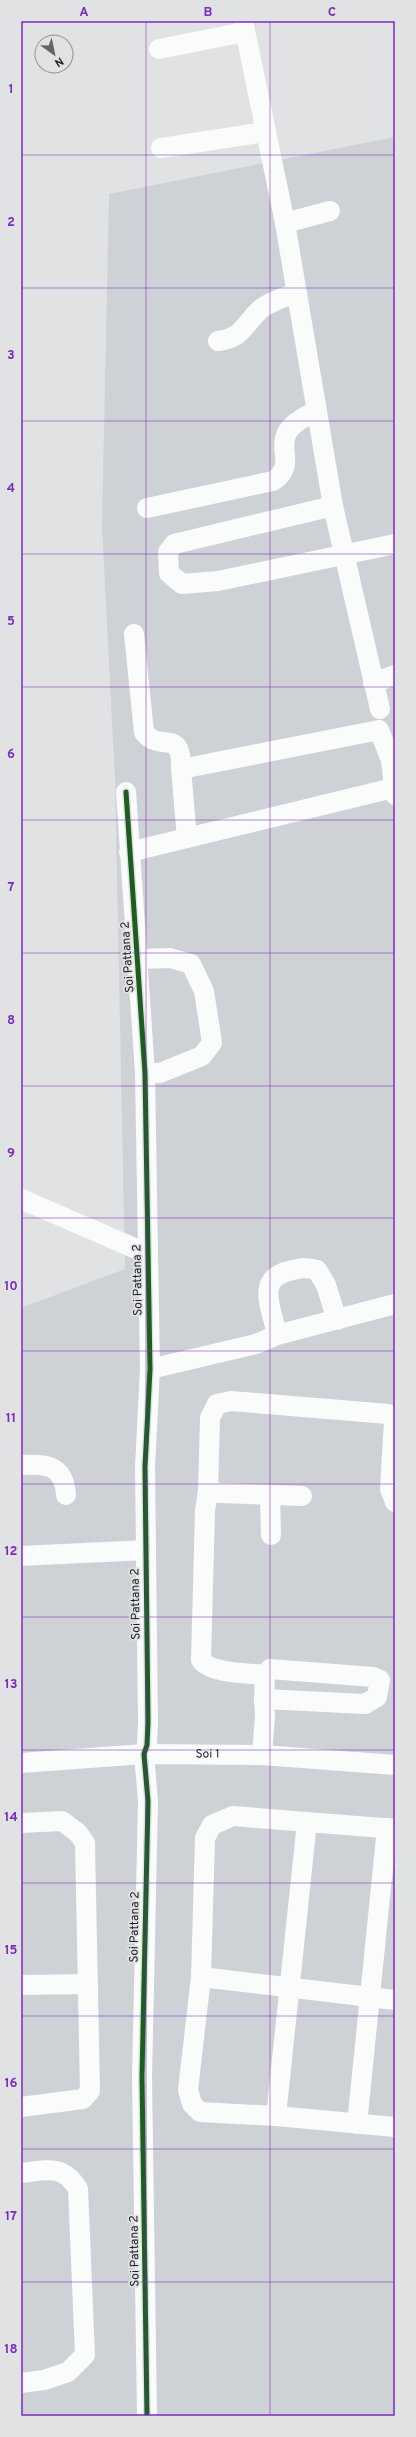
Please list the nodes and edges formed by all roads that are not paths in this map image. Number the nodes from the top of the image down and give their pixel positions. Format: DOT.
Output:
graph roads {
  1 [pos="244,27"];
  2 [pos="159,49"];
  3 [pos="265,132"];
  4 [pos="161,148"];
  5 [pos="330,211"];
  6 [pos="285,223"];
  7 [pos="296,293"];
  8 [pos="218,341"];
  9 [pos="315,412"];
  10 [pos="332,506"];
  11 [pos="148,508"];
  12 [pos="395,544"];
  13 [pos="342,556"];
  14 [pos="134,634"];
  15 [pos="395,675"];
  16 [pos="373,683"];
  17 [pos="380,709"];
  18 [pos="181,769"];
  19 [pos="394,791"];
  20 [pos="126,792"];
  21 [pos="187,838"];
  22 [pos="145,848"];
  23 [pos="139,959"];
  24 [pos="145,1073"];
  25 [pos="21,1199"];
  26 [pos="148,1254"];
  27 [pos="395,1304"];
  28 [pos="334,1313"];
  29 [pos="276,1330"];
  30 [pos="150,1369"];
  31 [pos="394,1436"];
  32 [pos="21,1464"];
  33 [pos="208,1490"];
  34 [pos="66,1495"];
  35 [pos="270,1495"];
  36 [pos="302,1496"];
  37 [pos="395,1502"];
  38 [pos="272,1535"];
  39 [pos="146,1550"];
  40 [pos="21,1556"];
  41 [pos="265,1675"];
  42 [pos="388,1680"];
  43 [pos="264,1699"];
  44 [pos="144,1754"];
  45 [pos="262,1755"];
  46 [pos="21,1764"];
  47 [pos="395,1765"];
  48 [pos="307,1822"];
  49 [pos="21,1823"];
  50 [pos="391,1828"];
  51 [pos="201,1977"];
  52 [pos="88,1984"];
  53 [pos="21,1985"];
  54 [pos="290,1988"];
  55 [pos="371,1998"];
  56 [pos="395,2000"];
  57 [pos="21,2107"];
  58 [pos="276,2116"];
  59 [pos="357,2124"];
  60 [pos="395,2127"];
  61 [pos="21,2173"];
  62 [pos="21,2383"];
  63 [pos="147,2416"];
  1 -- 2 [label="street"];
  1 -- 3 [label="street"];
  3 -- 4 [label="street"];
  3 -- 6 [label="street"];
  5 -- 6 [label="street"];
  6 -- 7 [label="street"];
  7 -- 8 [label="street"];
  7 -- 9 [label="street"];
  9 -- 10 [label="street"];
  9 -- 11 [label="street"];
  10 -- 13 [label="street"];
  10 -- 13 [label="street"];
  12 -- 13 [label="street"];
  13 -- 16 [label="street"];
  14 -- 18 [label="street"];
  15 -- 16 [label="street"];
  16 -- 17 [label="street"];
  18 -- 19 [label="street"];
  18 -- 21 [label="street"];
  19 -- 21 [label="street"];
  20 -- 22 [label="street, Soi Pattana 2"];
  21 -- 22 [label="street"];
  22 -- 23 [label="street, Soi Pattana 2"];
  23 -- 24 [label="street, Soi Pattana 2"];
  23 -- 24 [label="street"];
  24 -- 26 [label="street, Soi Pattana 2"];
  25 -- 26 [label="street"];
  26 -- 30 [label="street, Soi Pattana 2"];
  27 -- 28 [label="street"];
  28 -- 29 [label="street"];
  28 -- 29 [label="street"];
  29 -- 30 [label="street"];
  30 -- 39 [label="street, Soi Pattana 2"];
  31 -- 33 [label="street"];
  31 -- 37 [label="street"];
  32 -- 34 [label="street"];
  33 -- 35 [label="street"];
  33 -- 41 [label="street"];
  35 -- 36 [label="street"];
  35 -- 38 [label="street"];
  39 -- 40 [label="street"];
  39 -- 44 [label="street, Soi Pattana 2"];
  41 -- 42 [label="street"];
  41 -- 43 [label="street"];
  42 -- 43 [label="street"];
  43 -- 45 [label="street"];
  44 -- 45 [label="street, Soi 1"];
  44 -- 46 [label="street, Soi 1"];
  44 -- 63 [label="street, Soi Pattana 2"];
  45 -- 47 [label="street, Soi 1"];
  48 -- 50 [label="street"];
  48 -- 51 [label="street"];
  48 -- 54 [label="street"];
  49 -- 52 [label="street"];
  50 -- 55 [label="street"];
  51 -- 54 [label="street"];
  51 -- 58 [label="street"];
  52 -- 53 [label="street"];
  52 -- 57 [label="street"];
  54 -- 55 [label="street"];
  54 -- 58 [label="street"];
  55 -- 56 [label="street"];
  55 -- 59 [label="street"];
  58 -- 59 [label="street"];
  59 -- 60 [label="street"];
  61 -- 62 [label="street"];
}
